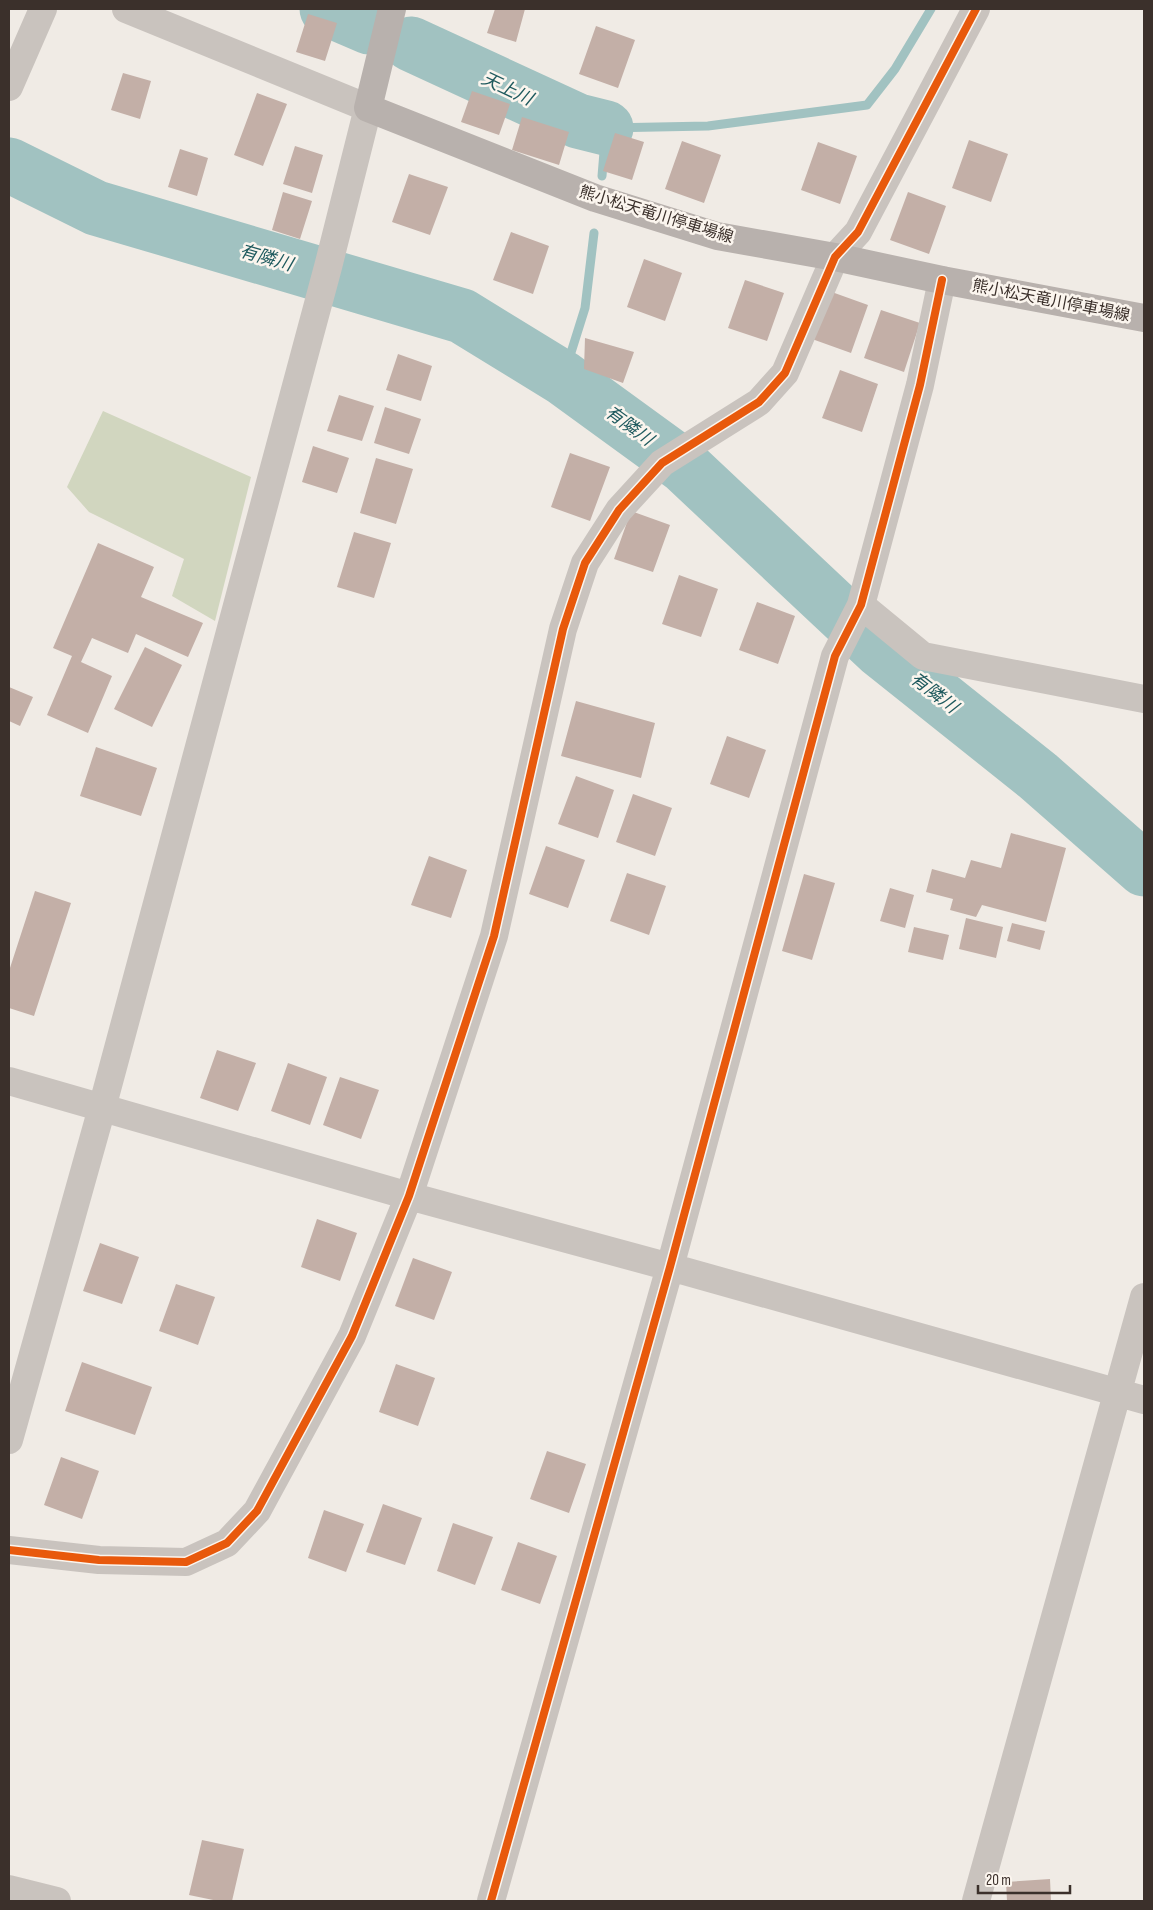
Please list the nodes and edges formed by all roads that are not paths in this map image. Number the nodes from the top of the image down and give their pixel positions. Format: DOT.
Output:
graph roads {
  1 [pos="43,9"];
  2 [pos="126,9"];
  3 [pos="392,9"];
  4 [pos="976,9"];
  5 [pos="9,87"];
  6 [pos="368,108"];
  7 [pos="836,257"];
  8 [pos="942,280"];
  9 [pos="1144,318"];
  10 [pos="860,606"];
  11 [pos="1144,699"];
  12 [pos="9,1081"];
  13 [pos="102,1108"];
  14 [pos="409,1196"];
  15 [pos="670,1267"];
  16 [pos="1144,1297"];
  17 [pos="1117,1392"];
  18 [pos="1144,1400"];
  19 [pos="9,1440"];
  20 [pos="9,1550"];
  21 [pos="9,1890"];
  22 [pos="57,1901"];
  23 [pos="491,1901"];
  24 [pos="976,1901"];
  1 -- 5 [label="street"];
  2 -- 6 [label="street"];
  3 -- 6 [label="main road"];
  4 -- 7 [label="street"];
  6 -- 7 [label="main road, 熊小松天竜川停車場線"];
  6 -- 13 [label="street"];
  7 -- 8 [label="main road, 熊小松天竜川停車場線"];
  7 -- 14 [label="street"];
  8 -- 9 [label="main road, 熊小松天竜川停車場線"];
  8 -- 10 [label="street"];
  10 -- 11 [label="street"];
  10 -- 15 [label="street"];
  12 -- 13 [label="street"];
  13 -- 14 [label="street"];
  13 -- 19 [label="street"];
  14 -- 15 [label="street"];
  14 -- 20 [label="street"];
  15 -- 17 [label="street"];
  15 -- 23 [label="street"];
  16 -- 17 [label="street"];
  17 -- 18 [label="street"];
  17 -- 24 [label="street"];
  21 -- 22 [label="street"];
}
